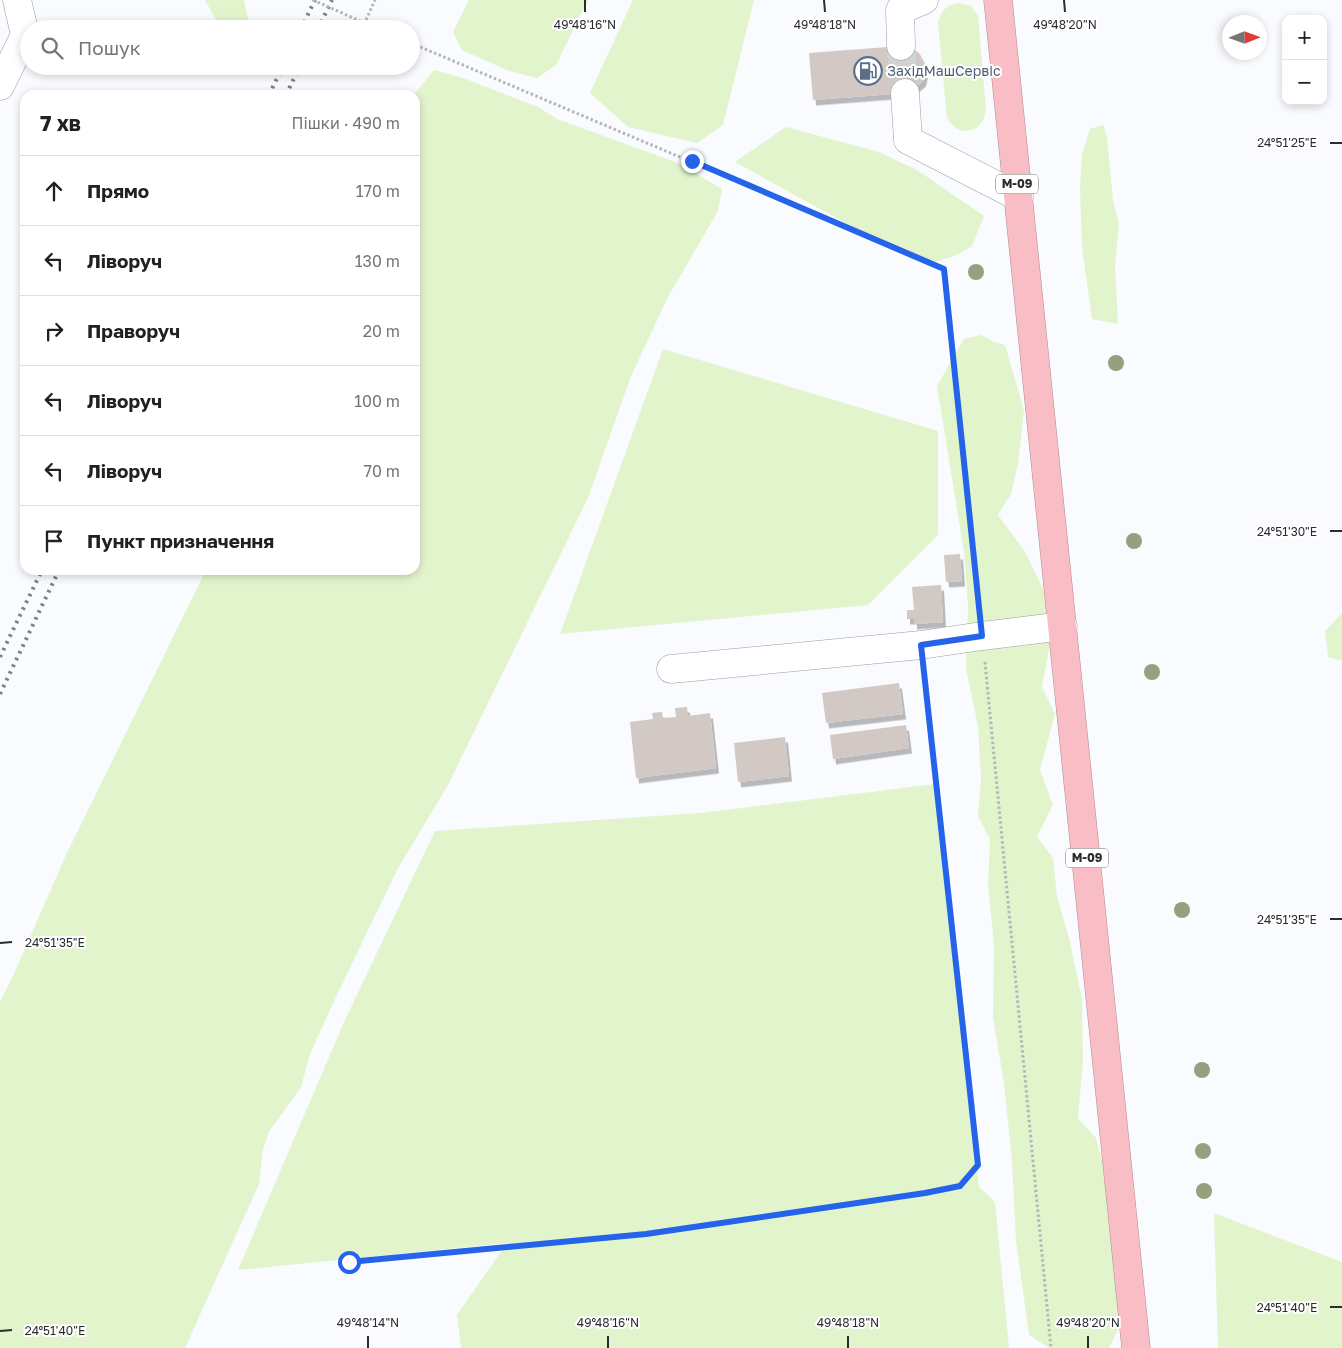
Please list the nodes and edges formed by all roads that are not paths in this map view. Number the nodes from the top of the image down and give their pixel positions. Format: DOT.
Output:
graph roads {
  1 [pos="17,0"];
  2 [pos="998,0"];
  3 [pos="905,3"];
  4 [pos="22,20"];
  5 [pos="20,45"];
  6 [pos="901,46"];
  7 [pos="0,86"];
  8 [pos="905,93"];
  9 [pos="1019,198"];
  10 [pos="1063,626"];
  11 [pos="671,669"];
  12 [pos="1136,1348"];
  1 -- 4 [label="lane"];
  2 -- 9 [label="highway, М-09"];
  3 -- 6 [label="lane"];
  5 -- 7 [label="lane"];
  8 -- 9 [label="lane"];
  9 -- 10 [label="highway, М-09"];
  10 -- 11 [label="lane"];
  10 -- 12 [label="highway, М-09"];
}
